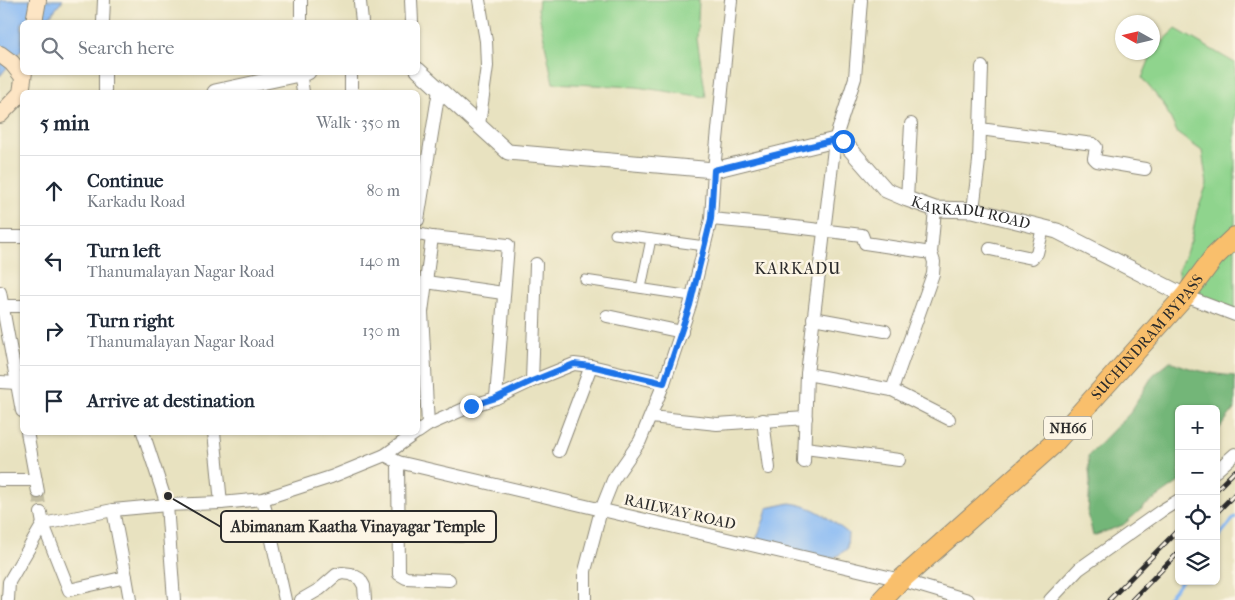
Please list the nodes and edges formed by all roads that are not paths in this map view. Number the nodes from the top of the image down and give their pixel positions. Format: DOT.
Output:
graph roads {
  1 [pos="38,0"];
  2 [pos="104,0"];
  3 [pos="302,0"];
  4 [pos="411,0"];
  5 [pos="479,0"];
  6 [pos="731,0"];
  7 [pos="861,0"];
  8 [pos="360,2"];
  9 [pos="34,20"];
  10 [pos="104,20"];
  11 [pos="301,20"];
  12 [pos="362,20"];
  13 [pos="412,20"];
  14 [pos="982,67"];
  15 [pos="420,72"];
  16 [pos="17,75"];
  17 [pos="105,75"];
  18 [pos="294,75"];
  19 [pos="303,75"];
  20 [pos="351,75"];
  21 [pos="105,90"];
  22 [pos="224,90"];
  23 [pos="303,90"];
  24 [pos="351,90"];
  25 [pos="439,90"];
  26 [pos="0,116"];
  27 [pos="911,124"];
  28 [pos="478,126"];
  29 [pos="980,129"];
  30 [pos="835,140"];
  31 [pos="1145,169"];
  32 [pos="714,170"];
  33 [pos="907,200"];
  34 [pos="420,208"];
  35 [pos="935,208"];
  36 [pos="973,210"];
  37 [pos="711,219"];
  38 [pos="1043,228"];
  39 [pos="824,231"];
  40 [pos="420,234"];
  41 [pos="615,234"];
  42 [pos="0,237"];
  43 [pos="20,237"];
  44 [pos="432,237"];
  45 [pos="1235,237"];
  46 [pos="651,239"];
  47 [pos="705,246"];
  48 [pos="990,249"];
  49 [pos="931,253"];
  50 [pos="536,264"];
  51 [pos="585,280"];
  52 [pos="426,282"];
  53 [pos="641,288"];
  54 [pos="0,292"];
  55 [pos="503,293"];
  56 [pos="692,296"];
  57 [pos="1185,296"];
  58 [pos="3,306"];
  59 [pos="20,306"];
  60 [pos="1235,315"];
  61 [pos="607,316"];
  62 [pos="813,318"];
  63 [pos="885,331"];
  64 [pos="682,332"];
  65 [pos="591,366"];
  66 [pos="807,374"];
  67 [pos="532,381"];
  68 [pos="0,382"];
  69 [pos="17,383"];
  70 [pos="664,383"];
  71 [pos="892,390"];
  72 [pos="496,398"];
  73 [pos="20,400"];
  74 [pos="651,417"];
  75 [pos="806,418"];
  76 [pos="949,419"];
  77 [pos="763,420"];
  78 [pos="421,430"];
  79 [pos="28,435"];
  80 [pos="144,435"];
  81 [pos="214,435"];
  82 [pos="414,435"];
  83 [pos="806,448"];
  84 [pos="559,451"];
  85 [pos="1235,454"];
  86 [pos="385,455"];
  87 [pos="899,460"];
  88 [pos="398,462"];
  89 [pos="804,462"];
  90 [pos="1220,467"];
  91 [pos="769,468"];
  92 [pos="0,480"];
  93 [pos="263,499"];
  94 [pos="1175,502"];
  95 [pos="221,503"];
  96 [pos="167,505"];
  97 [pos="113,510"];
  98 [pos="601,510"];
  99 [pos="42,518"];
  100 [pos="398,532"];
  101 [pos="461,536"];
  102 [pos="126,577"];
  103 [pos="449,580"];
  104 [pos="900,580"];
  105 [pos="8,600"];
  106 [pos="130,600"];
  107 [pos="174,600"];
  108 [pos="285,600"];
  109 [pos="301,600"];
  110 [pos="365,600"];
  111 [pos="585,600"];
  112 [pos="882,600"];
  113 [pos="968,600"];
  114 [pos="1050,600"];
  1 -- 9 [label="main road"];
  2 -- 10 [label="street"];
  3 -- 11 [label="street"];
  4 -- 13 [label="street"];
  5 -- 28 [label="street"];
  6 -- 32 [label="street"];
  7 -- 30 [label="street"];
  8 -- 12 [label="street"];
  14 -- 29 [label="street"];
  15 -- 25 [label="street"];
  16 -- 26 [label="main road"];
  17 -- 21 [label="street"];
  18 -- 22 [label="street"];
  19 -- 23 [label="street"];
  20 -- 24 [label="street"];
  25 -- 28 [label="street"];
  25 -- 34 [label="street"];
  27 -- 33 [label="street"];
  28 -- 32 [label="street"];
  29 -- 31 [label="street"];
  29 -- 36 [label="street"];
  30 -- 32 [label="street"];
  30 -- 33 [label="street, KARKADU ROAD"];
  30 -- 39 [label="street"];
  32 -- 37 [label="street"];
  33 -- 35 [label="street, KARKADU ROAD"];
  35 -- 36 [label="street, KARKADU ROAD"];
  35 -- 49 [label="street"];
  36 -- 38 [label="street, KARKADU ROAD"];
  37 -- 39 [label="street"];
  37 -- 47 [label="street"];
  38 -- 48 [label="street"];
  38 -- 57 [label="street, KARKADU ROAD"];
  39 -- 49 [label="street"];
  39 -- 62 [label="street"];
  40 -- 44 [label="street"];
  41 -- 46 [label="street"];
  42 -- 43 [label="street"];
  44 -- 52 [label="street"];
  44 -- 55 [label="street"];
  45 -- 57 [label="highway, SUCHINDRAM BYPASS / NH66"];
  46 -- 47 [label="street"];
  46 -- 53 [label="street"];
  47 -- 56 [label="street"];
  49 -- 71 [label="street"];
  50 -- 67 [label="street"];
  51 -- 53 [label="street"];
  52 -- 55 [label="street"];
  52 -- 78 [label="street"];
  53 -- 56 [label="street"];
  54 -- 58 [label="street"];
  55 -- 72 [label="street"];
  56 -- 64 [label="street"];
  57 -- 60 [label="street, KARKADU ROAD"];
  57 -- 104 [label="highway, SUCHINDRAM BYPASS / NH66"];
  58 -- 59 [label="street"];
  58 -- 69 [label="street"];
  61 -- 64 [label="street"];
  62 -- 63 [label="street"];
  62 -- 66 [label="street"];
  64 -- 70 [label="street"];
  65 -- 67 [label="street"];
  65 -- 70 [label="street"];
  65 -- 84 [label="street"];
  66 -- 71 [label="street"];
  66 -- 75 [label="street"];
  67 -- 72 [label="street"];
  68 -- 69 [label="street"];
  69 -- 73 [label="street"];
  70 -- 74 [label="street"];
  71 -- 76 [label="street"];
  72 -- 78 [label="street"];
  74 -- 77 [label="street"];
  74 -- 98 [label="street"];
  75 -- 77 [label="street"];
  75 -- 83 [label="street"];
  77 -- 91 [label="street"];
  79 -- 92 [label="street"];
  80 -- 96 [label="street"];
  81 -- 95 [label="street"];
  82 -- 86 [label="street"];
  83 -- 87 [label="street"];
  83 -- 89 [label="street"];
  85 -- 90 [label="street"];
  86 -- 88 [label="street, RAILWAY ROAD"];
  86 -- 93 [label="street"];
  88 -- 98 [label="street, RAILWAY ROAD"];
  88 -- 100 [label="street"];
  93 -- 95 [label="street"];
  93 -- 108 [label="street"];
  94 -- 114 [label="street"];
  95 -- 96 [label="street"];
  96 -- 97 [label="street"];
  96 -- 107 [label="street"];
  97 -- 99 [label="street"];
  97 -- 102 [label="street"];
  98 -- 104 [label="street, RAILWAY ROAD"];
  98 -- 111 [label="street"];
  99 -- 102 [label="street"];
  99 -- 105 [label="street"];
  100 -- 101 [label="street"];
  100 -- 103 [label="street"];
  102 -- 106 [label="street"];
  104 -- 112 [label="highway, SUCHINDRAM BYPASS / NH66"];
  104 -- 113 [label="street, RAILWAY ROAD"];
  109 -- 110 [label="street"];
}
